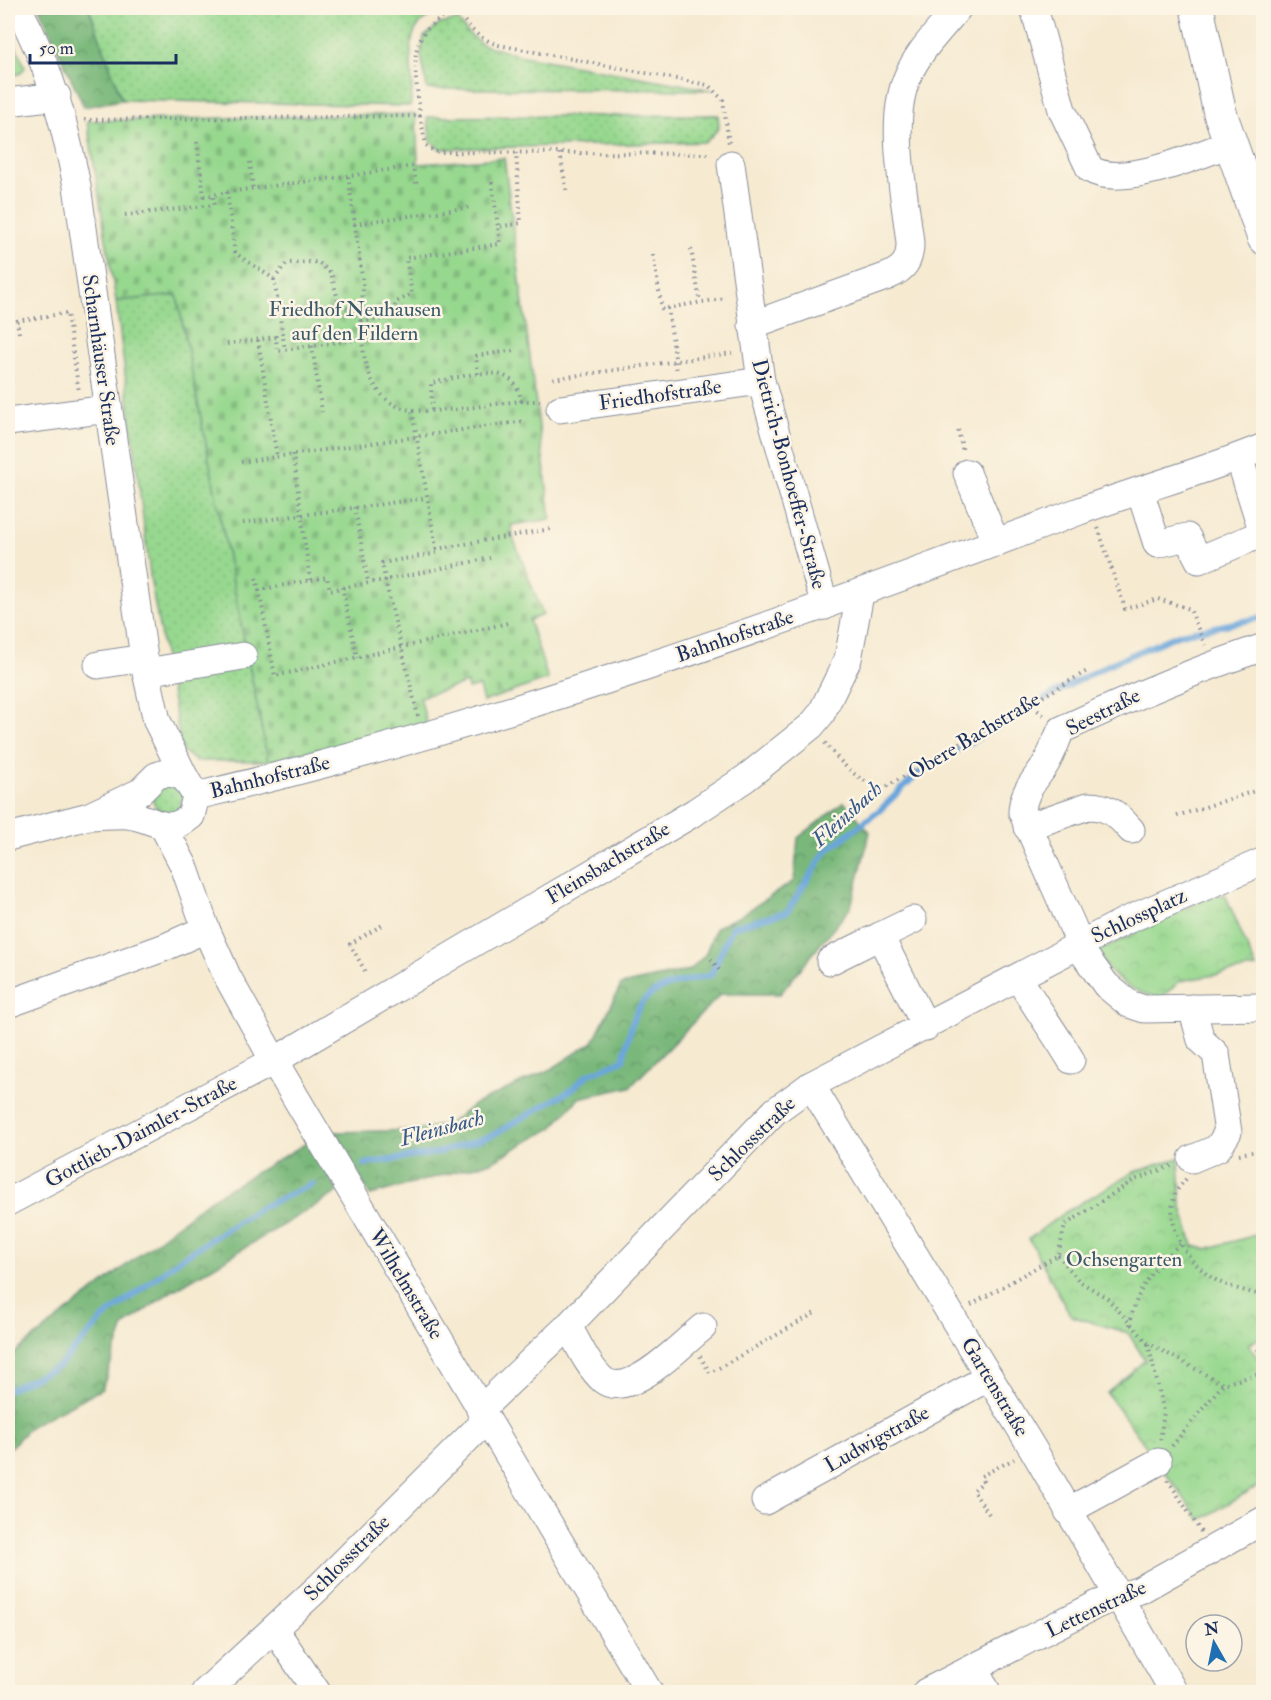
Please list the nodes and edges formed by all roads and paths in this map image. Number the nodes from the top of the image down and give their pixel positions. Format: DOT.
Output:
graph roads {
  1 [pos="18,8"];
  2 [pos="958,8"];
  3 [pos="1034,8"];
  4 [pos="1197,8"];
  5 [pos="458,9"];
  6 [pos="57,96"];
  7 [pos="8,102"];
  8 [pos="420,116"];
  9 [pos="64,122"];
  10 [pos="197,142"];
  11 [pos="1228,144"];
  12 [pos="560,152"];
  13 [pos="516,153"];
  14 [pos="731,159"];
  15 [pos="250,162"];
  16 [pos="348,176"];
  17 [pos="492,182"];
  18 [pos="417,188"];
  19 [pos="254,189"];
  20 [pos="227,192"];
  21 [pos="567,194"];
  22 [pos="213,195"];
  23 [pos="471,207"];
  24 [pos="124,215"];
  25 [pos="354,224"];
  26 [pos="498,227"];
  27 [pos="1263,238"];
  28 [pos="691,249"];
  29 [pos="653,255"];
  30 [pos="274,279"];
  31 [pos="748,294"];
  32 [pos="700,302"];
  33 [pos="668,308"];
  34 [pos="362,322"];
  35 [pos="752,325"];
  36 [pos="19,333"];
  37 [pos="361,339"];
  38 [pos="258,340"];
  39 [pos="227,344"];
  40 [pos="312,346"];
  41 [pos="285,350"];
  42 [pos="516,351"];
  43 [pos="732,353"];
  44 [pos="676,362"];
  45 [pos="478,374"];
  46 [pos="553,379"];
  47 [pos="760,381"];
  48 [pos="680,393"];
  49 [pos="108,409"];
  50 [pos="560,409"];
  51 [pos="412,410"];
  52 [pos="432,410"];
  53 [pos="82,412"];
  54 [pos="322,412"];
  55 [pos="525,421"];
  56 [pos="8,422"];
  57 [pos="417,437"];
  58 [pos="1251,452"];
  59 [pos="293,454"];
  60 [pos="277,457"];
  61 [pos="241,462"];
  62 [pos="967,473"];
  63 [pos="1140,491"];
  64 [pos="427,498"];
  65 [pos="355,507"];
  66 [pos="1093,507"];
  67 [pos="301,515"];
  68 [pos="243,523"];
  69 [pos="551,529"];
  70 [pos="996,543"];
  71 [pos="436,549"];
  72 [pos="490,558"];
  73 [pos="256,578"];
  74 [pos="310,580"];
  75 [pos="385,580"];
  76 [pos="368,582"];
  77 [pos="342,587"];
  78 [pos="259,590"];
  79 [pos="860,594"];
  80 [pos="825,606"];
  81 [pos="508,623"];
  82 [pos="1263,647"];
  83 [pos="401,648"];
  84 [pos="1207,649"];
  85 [pos="243,656"];
  86 [pos="357,658"];
  87 [pos="98,665"];
  88 [pos="145,665"];
  89 [pos="1087,671"];
  90 [pos="1029,705"];
  91 [pos="1042,714"];
  92 [pos="421,720"];
  93 [pos="157,721"];
  94 [pos="811,726"];
  95 [pos="147,786"];
  96 [pos="1263,788"];
  97 [pos="177,809"];
  98 [pos="89,816"];
  99 [pos="1178,816"];
  100 [pos="1027,827"];
  101 [pos="1131,830"];
  102 [pos="8,837"];
  103 [pos="1263,861"];
  104 [pos="913,920"];
  105 [pos="384,924"];
  106 [pos="206,930"];
  107 [pos="879,936"];
  108 [pos="1080,944"];
  109 [pos="711,959"];
  110 [pos="830,961"];
  111 [pos="365,971"];
  112 [pos="720,971"];
  113 [pos="1019,978"];
  114 [pos="8,1004"];
  115 [pos="1263,1007"];
  116 [pos="1192,1008"];
  117 [pos="926,1027"];
  118 [pos="1071,1060"];
  119 [pos="274,1061"];
  120 [pos="811,1086"];
  121 [pos="1240,1155"];
  122 [pos="1238,1160"];
  123 [pos="1191,1166"];
  124 [pos="8,1202"];
  125 [pos="1180,1244"];
  126 [pos="1058,1255"];
  127 [pos="1263,1296"];
  128 [pos="815,1313"];
  129 [pos="952,1316"];
  130 [pos="568,1326"];
  131 [pos="1130,1326"];
  132 [pos="696,1332"];
  133 [pos="1148,1343"];
  134 [pos="1263,1348"];
  135 [pos="1257,1351"];
  136 [pos="1263,1373"];
  137 [pos="989,1377"];
  138 [pos="1223,1384"];
  139 [pos="483,1415"];
  140 [pos="1033,1449"];
  141 [pos="1158,1462"];
  142 [pos="765,1501"];
  143 [pos="1068,1512"];
  144 [pos="989,1514"];
  145 [pos="1263,1520"];
  146 [pos="1213,1550"];
  147 [pos="1120,1597"];
  148 [pos="275,1630"];
  149 [pos="975,1668"];
  150 [pos="205,1692"];
  151 [pos="317,1692"];
  152 [pos="649,1692"];
  153 [pos="926,1692"];
  154 [pos="987,1692"];
  155 [pos="1174,1692"];
  1 -- 6 [label="street, Scharnhäuser Straße"];
  2 -- 35 [label="street"];
  3 -- 11 [label="street"];
  4 -- 11 [label="main road"];
  5 -- 8 [label="path"];
  5 -- 14 [label="path"];
  6 -- 7 [label="street"];
  6 -- 9 [label="street, Scharnhäuser Straße"];
  8 -- 9 [label="path"];
  8 -- 13 [label="path"];
  9 -- 49 [label="street, Scharnhäuser Straße"];
  10 -- 22 [label="path"];
  11 -- 27 [label="main road"];
  12 -- 13 [label="path"];
  12 -- 14 [label="path"];
  12 -- 21 [label="path"];
  13 -- 26 [label="path"];
  14 -- 31 [label="street, Dietrich-Bonhoeffer-Straße"];
  15 -- 19 [label="path"];
  16 -- 18 [label="path"];
  16 -- 19 [label="path"];
  16 -- 25 [label="path"];
  17 -- 26 [label="path"];
  19 -- 20 [label="path"];
  20 -- 22 [label="path"];
  20 -- 30 [label="path"];
  22 -- 24 [label="path"];
  23 -- 25 [label="path"];
  25 -- 34 [label="path"];
  26 -- 34 [label="path"];
  28 -- 32 [label="path"];
  29 -- 33 [label="path"];
  30 -- 34 [label="path"];
  30 -- 41 [label="path"];
  31 -- 32 [label="path"];
  31 -- 35 [label="street, Dietrich-Bonhoeffer-Straße"];
  32 -- 33 [label="path"];
  33 -- 44 [label="path"];
  34 -- 37 [label="path"];
  35 -- 47 [label="street, Dietrich-Bonhoeffer-Straße"];
  36 -- 53 [label="path"];
  37 -- 40 [label="path"];
  37 -- 51 [label="path"];
  38 -- 39 [label="path"];
  38 -- 41 [label="path"];
  38 -- 60 [label="path"];
  40 -- 41 [label="path"];
  40 -- 54 [label="path"];
  42 -- 45 [label="path"];
  43 -- 44 [label="path"];
  44 -- 46 [label="path"];
  44 -- 48 [label="path"];
  45 -- 52 [label="path"];
  45 -- 52 [label="path"];
  47 -- 48 [label="street, Friedhofstraße"];
  47 -- 80 [label="street, Dietrich-Bonhoeffer-Straße"];
  48 -- 50 [label="street, Friedhofstraße"];
  49 -- 53 [label="street"];
  49 -- 88 [label="street, Scharnhäuser Straße"];
  51 -- 52 [label="path"];
  51 -- 57 [label="path"];
  53 -- 56 [label="street"];
  55 -- 57 [label="path"];
  57 -- 59 [label="path"];
  57 -- 64 [label="path"];
  58 -- 63 [label="street, Bahnhofstraße"];
  58 -- 63 [label="street"];
  59 -- 60 [label="path"];
  59 -- 67 [label="path"];
  60 -- 61 [label="path"];
  62 -- 70 [label="street"];
  63 -- 66 [label="street, Bahnhofstraße"];
  64 -- 65 [label="path"];
  64 -- 71 [label="path"];
  65 -- 67 [label="path"];
  65 -- 76 [label="path"];
  66 -- 70 [label="street, Bahnhofstraße"];
  66 -- 84 [label="path"];
  67 -- 68 [label="path"];
  67 -- 74 [label="path"];
  69 -- 71 [label="path"];
  70 -- 79 [label="street, Bahnhofstraße"];
  71 -- 75 [label="path"];
  72 -- 75 [label="path"];
  73 -- 78 [label="path"];
  74 -- 77 [label="path"];
  74 -- 78 [label="path"];
  75 -- 76 [label="path"];
  75 -- 83 [label="path"];
  76 -- 77 [label="path"];
  77 -- 86 [label="path"];
  78 -- 86 [label="path"];
  79 -- 80 [label="street, Bahnhofstraße"];
  79 -- 94 [label="street, Fleinsbachstraße"];
  80 -- 92 [label="street, Bahnhofstraße"];
  81 -- 83 [label="path"];
  82 -- 100 [label="street, Seestraße"];
  83 -- 86 [label="path"];
  83 -- 92 [label="path"];
  85 -- 88 [label="street"];
  87 -- 88 [label="street"];
  88 -- 93 [label="street, Scharnhäuser Straße"];
  89 -- 90 [label="path, Obere Bachstraße"];
  90 -- 91 [label="path"];
  90 -- 94 [label="path, Obere Bachstraße"];
  92 -- 97 [label="street, Bahnhofstraße"];
  93 -- 95 [label="street, Scharnhäuser Straße"];
  93 -- 97 [label="street, Scharnhäuser Straße"];
  94 -- 119 [label="street, Fleinsbachstraße"];
  95 -- 97 [label="street"];
  95 -- 97 [label="street, Bahnhofstraße"];
  95 -- 98 [label="street, Bahnhofstraße"];
  96 -- 99 [label="path"];
  97 -- 98 [label="street, Bahnhofstraße"];
  97 -- 106 [label="street, Wilhelmstraße"];
  98 -- 102 [label="street, Bahnhofstraße"];
  100 -- 101 [label="street"];
  100 -- 108 [label="street, Seestraße"];
  103 -- 108 [label="street, Schlossplatz"];
  104 -- 107 [label="street"];
  105 -- 111 [label="path"];
  106 -- 114 [label="street"];
  106 -- 119 [label="street, Wilhelmstraße"];
  107 -- 110 [label="street"];
  107 -- 117 [label="street"];
  108 -- 113 [label="street, Schlossstraße"];
  108 -- 116 [label="street, Schlossplatz"];
  109 -- 112 [label="path"];
  113 -- 117 [label="street, Schlossstraße"];
  113 -- 118 [label="street"];
  115 -- 116 [label="street, Schlossplatz"];
  116 -- 123 [label="street"];
  117 -- 120 [label="street, Schlossstraße"];
  119 -- 124 [label="street, Gottlieb-Daimler-Straße"];
  119 -- 139 [label="street, Wilhelmstraße"];
  120 -- 129 [label="street, Gartenstraße"];
  120 -- 130 [label="street, Schlossstraße"];
  121 -- 122 [label="path"];
  123 -- 125 [label="path"];
  123 -- 126 [label="path"];
  125 -- 127 [label="path"];
  125 -- 131 [label="path"];
  126 -- 129 [label="path"];
  126 -- 131 [label="path"];
  128 -- 132 [label="path"];
  129 -- 137 [label="street, Gartenstraße"];
  130 -- 132 [label="street"];
  130 -- 139 [label="street, Schlossstraße"];
  131 -- 133 [label="path"];
  133 -- 138 [label="path"];
  133 -- 141 [label="path"];
  134 -- 135 [label="path"];
  136 -- 138 [label="path"];
  137 -- 140 [label="street, Gartenstraße"];
  137 -- 142 [label="street, Ludwigstraße"];
  138 -- 141 [label="path"];
  139 -- 148 [label="street, Schlossstraße"];
  139 -- 152 [label="street, Wilhelmstraße"];
  140 -- 143 [label="street, Gartenstraße"];
  140 -- 144 [label="path"];
  141 -- 143 [label="street"];
  141 -- 146 [label="path"];
  143 -- 147 [label="street, Gartenstraße"];
  145 -- 146 [label="street, Lettenstraße"];
  146 -- 147 [label="street, Lettenstraße"];
  147 -- 149 [label="street, Lettenstraße"];
  147 -- 155 [label="street, Gartenstraße"];
  148 -- 150 [label="street, Schlossstraße"];
  148 -- 151 [label="street"];
  149 -- 153 [label="street, Lettenstraße"];
  149 -- 154 [label="street"];
}
